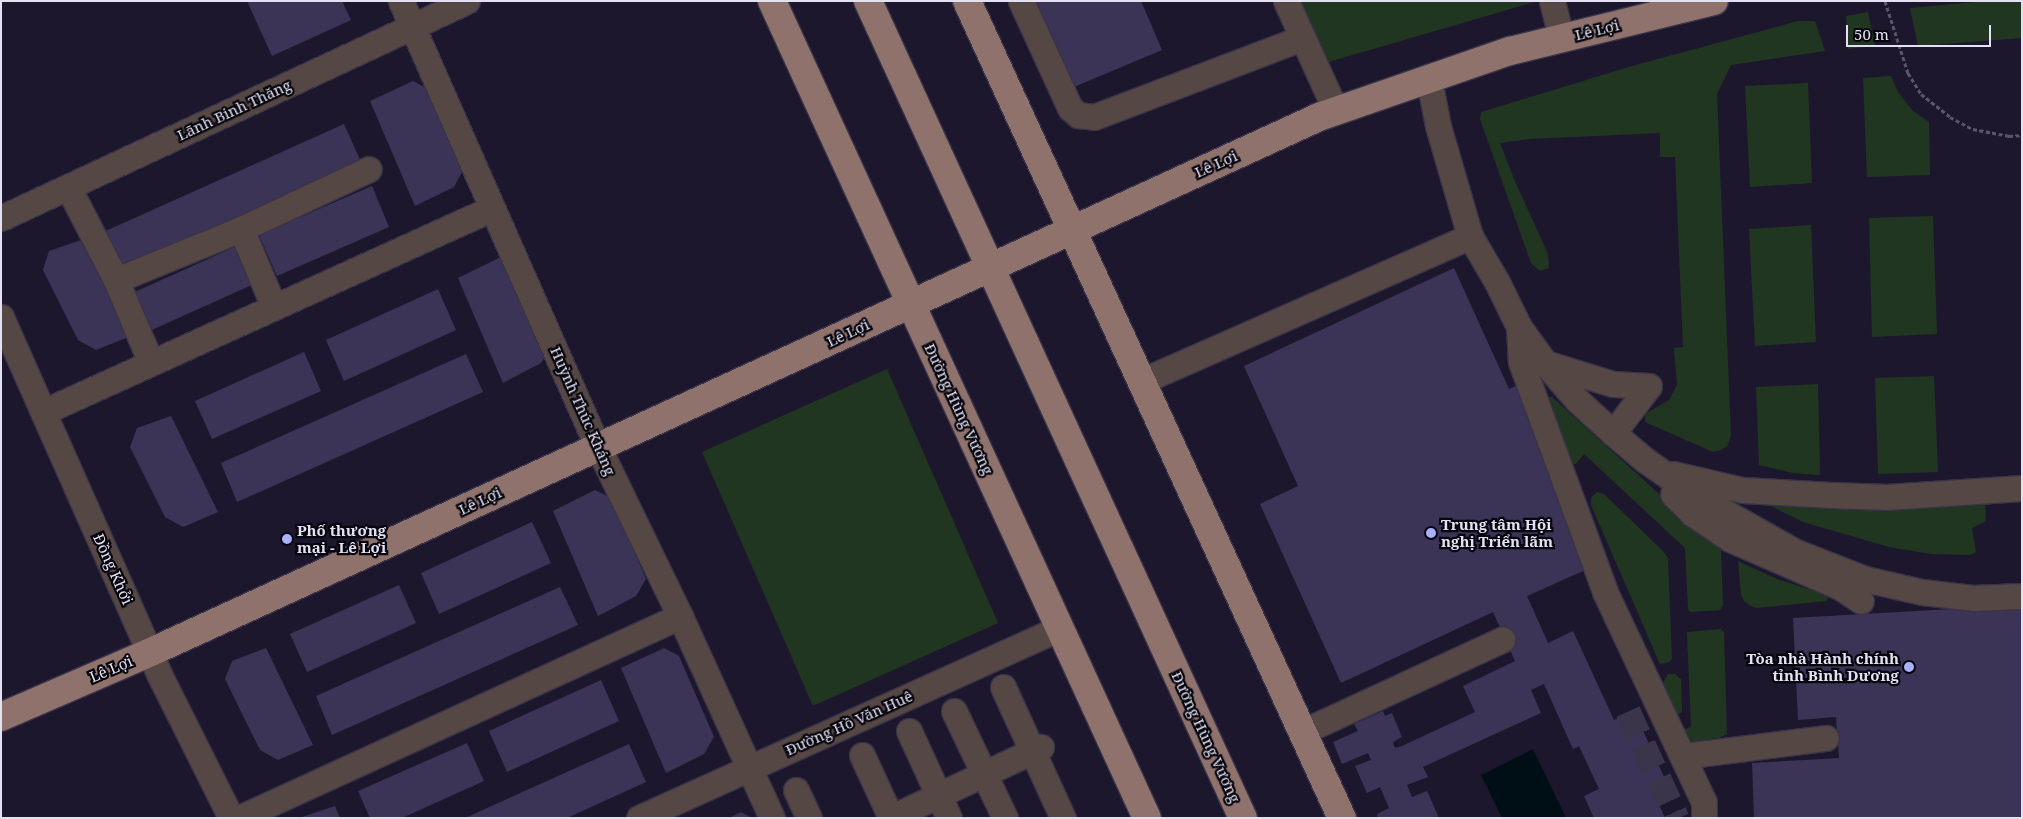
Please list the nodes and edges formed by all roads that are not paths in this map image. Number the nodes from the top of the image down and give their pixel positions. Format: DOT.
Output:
graph roads {
  1 [pos="401,1"];
  2 [pos="467,1"];
  3 [pos="772,1"];
  4 [pos="868,1"];
  5 [pos="968,1"];
  6 [pos="1021,1"];
  7 [pos="1286,1"];
  8 [pos="1552,1"];
  9 [pos="1714,1"];
  10 [pos="412,27"];
  11 [pos="1302,38"];
  12 [pos="1561,38"];
  13 [pos="1428,80"];
  14 [pos="1336,111"];
  15 [pos="369,169"];
  16 [pos="68,187"];
  17 [pos="492,208"];
  18 [pos="1,218"];
  19 [pos="241,229"];
  20 [pos="1072,229"];
  21 [pos="1470,236"];
  22 [pos="990,268"];
  23 [pos="116,280"];
  24 [pos="911,304"];
  25 [pos="274,307"];
  26 [pos="1,318"];
  27 [pos="1519,327"];
  28 [pos="151,363"];
  29 [pos="1545,363"];
  30 [pos="1142,381"];
  31 [pos="43,412"];
  32 [pos="1613,433"];
  33 [pos="598,447"];
  34 [pos="1655,467"];
  35 [pos="2022,488"];
  36 [pos="2022,596"];
  37 [pos="680,616"];
  38 [pos="1060,628"];
  39 [pos="1503,639"];
  40 [pos="151,652"];
  41 [pos="1003,688"];
  42 [pos="954,711"];
  43 [pos="1,717"];
  44 [pos="909,731"];
  45 [pos="1302,732"];
  46 [pos="1826,738"];
  47 [pos="1036,749"];
  48 [pos="862,755"];
  49 [pos="1683,756"];
  50 [pos="749,768"];
  51 [pos="984,774"];
  52 [pos="796,790"];
  53 [pos="938,795"];
  54 [pos="231,818"];
  55 [pos="239,818"];
  56 [pos="639,818"];
  57 [pos="772,818"];
  58 [pos="809,818"];
  59 [pos="891,818"];
  60 [pos="949,818"];
  61 [pos="1005,818"];
  62 [pos="1063,818"];
  63 [pos="1147,818"];
  64 [pos="1243,818"];
  65 [pos="1342,818"];
  66 [pos="1704,818"];
  1 -- 10 [label="street, Huỳnh Thúc Kháng"];
  2 -- 10 [label="street, Lãnh Binh Thăng"];
  3 -- 24 [label="main road, Đường Hùng Vương"];
  4 -- 22 [label="main road, Đường Hùng Vương"];
  5 -- 20 [label="main road"];
  6 -- 11 [label="street"];
  7 -- 11 [label="street"];
  8 -- 12 [label="street"];
  9 -- 12 [label="main road, Lê Lợi"];
  10 -- 16 [label="street, Lãnh Binh Thăng"];
  10 -- 17 [label="street, Huỳnh Thúc Kháng"];
  11 -- 14 [label="street"];
  12 -- 13 [label="main road, Lê Lợi"];
  13 -- 14 [label="main road, Lê Lợi"];
  13 -- 21 [label="street"];
  14 -- 20 [label="main road, Lê Lợi"];
  15 -- 19 [label="street"];
  16 -- 18 [label="street, Lãnh Binh Thăng"];
  16 -- 23 [label="street"];
  17 -- 25 [label="street"];
  17 -- 33 [label="street, Huỳnh Thúc Kháng"];
  19 -- 23 [label="street"];
  19 -- 25 [label="street"];
  20 -- 22 [label="main road, Lê Lợi"];
  20 -- 30 [label="main road"];
  21 -- 27 [label="street"];
  21 -- 30 [label="street"];
  22 -- 24 [label="main road, Lê Lợi"];
  22 -- 64 [label="main road, Đường Hùng Vương"];
  23 -- 28 [label="street"];
  24 -- 33 [label="main road, Lê Lợi"];
  24 -- 38 [label="main road, Đường Hùng Vương"];
  25 -- 28 [label="street"];
  26 -- 31 [label="street, Đồng Khởi"];
  27 -- 29 [label="street"];
  27 -- 49 [label="street"];
  28 -- 31 [label="street"];
  29 -- 32 [label="street"];
  29 -- 32 [label="street"];
  30 -- 45 [label="main road"];
  31 -- 40 [label="street, Đồng Khởi"];
  32 -- 34 [label="street"];
  33 -- 37 [label="street, Huỳnh Thúc Kháng"];
  33 -- 40 [label="main road, Lê Lợi"];
  34 -- 35 [label="street"];
  34 -- 36 [label="street"];
  37 -- 50 [label="street, Huỳnh Thúc Kháng"];
  37 -- 55 [label="street"];
  38 -- 50 [label="street, Đường Hồ Văn Huê"];
  38 -- 63 [label="main road, Đường Hùng Vương"];
  39 -- 45 [label="street"];
  40 -- 43 [label="main road, Lê Lợi"];
  40 -- 54 [label="street, Đồng Khởi"];
  41 -- 47 [label="street"];
  42 -- 51 [label="street"];
  44 -- 53 [label="street"];
  45 -- 65 [label="main road"];
  46 -- 49 [label="street"];
  47 -- 51 [label="street"];
  47 -- 62 [label="street"];
  48 -- 59 [label="street"];
  49 -- 66 [label="street"];
  50 -- 56 [label="street, Đường Hồ Văn Huê"];
  50 -- 57 [label="street, Huỳnh Thúc Kháng"];
  51 -- 53 [label="street"];
  51 -- 61 [label="street"];
  52 -- 58 [label="street"];
  53 -- 59 [label="street"];
  53 -- 60 [label="street"];
}
